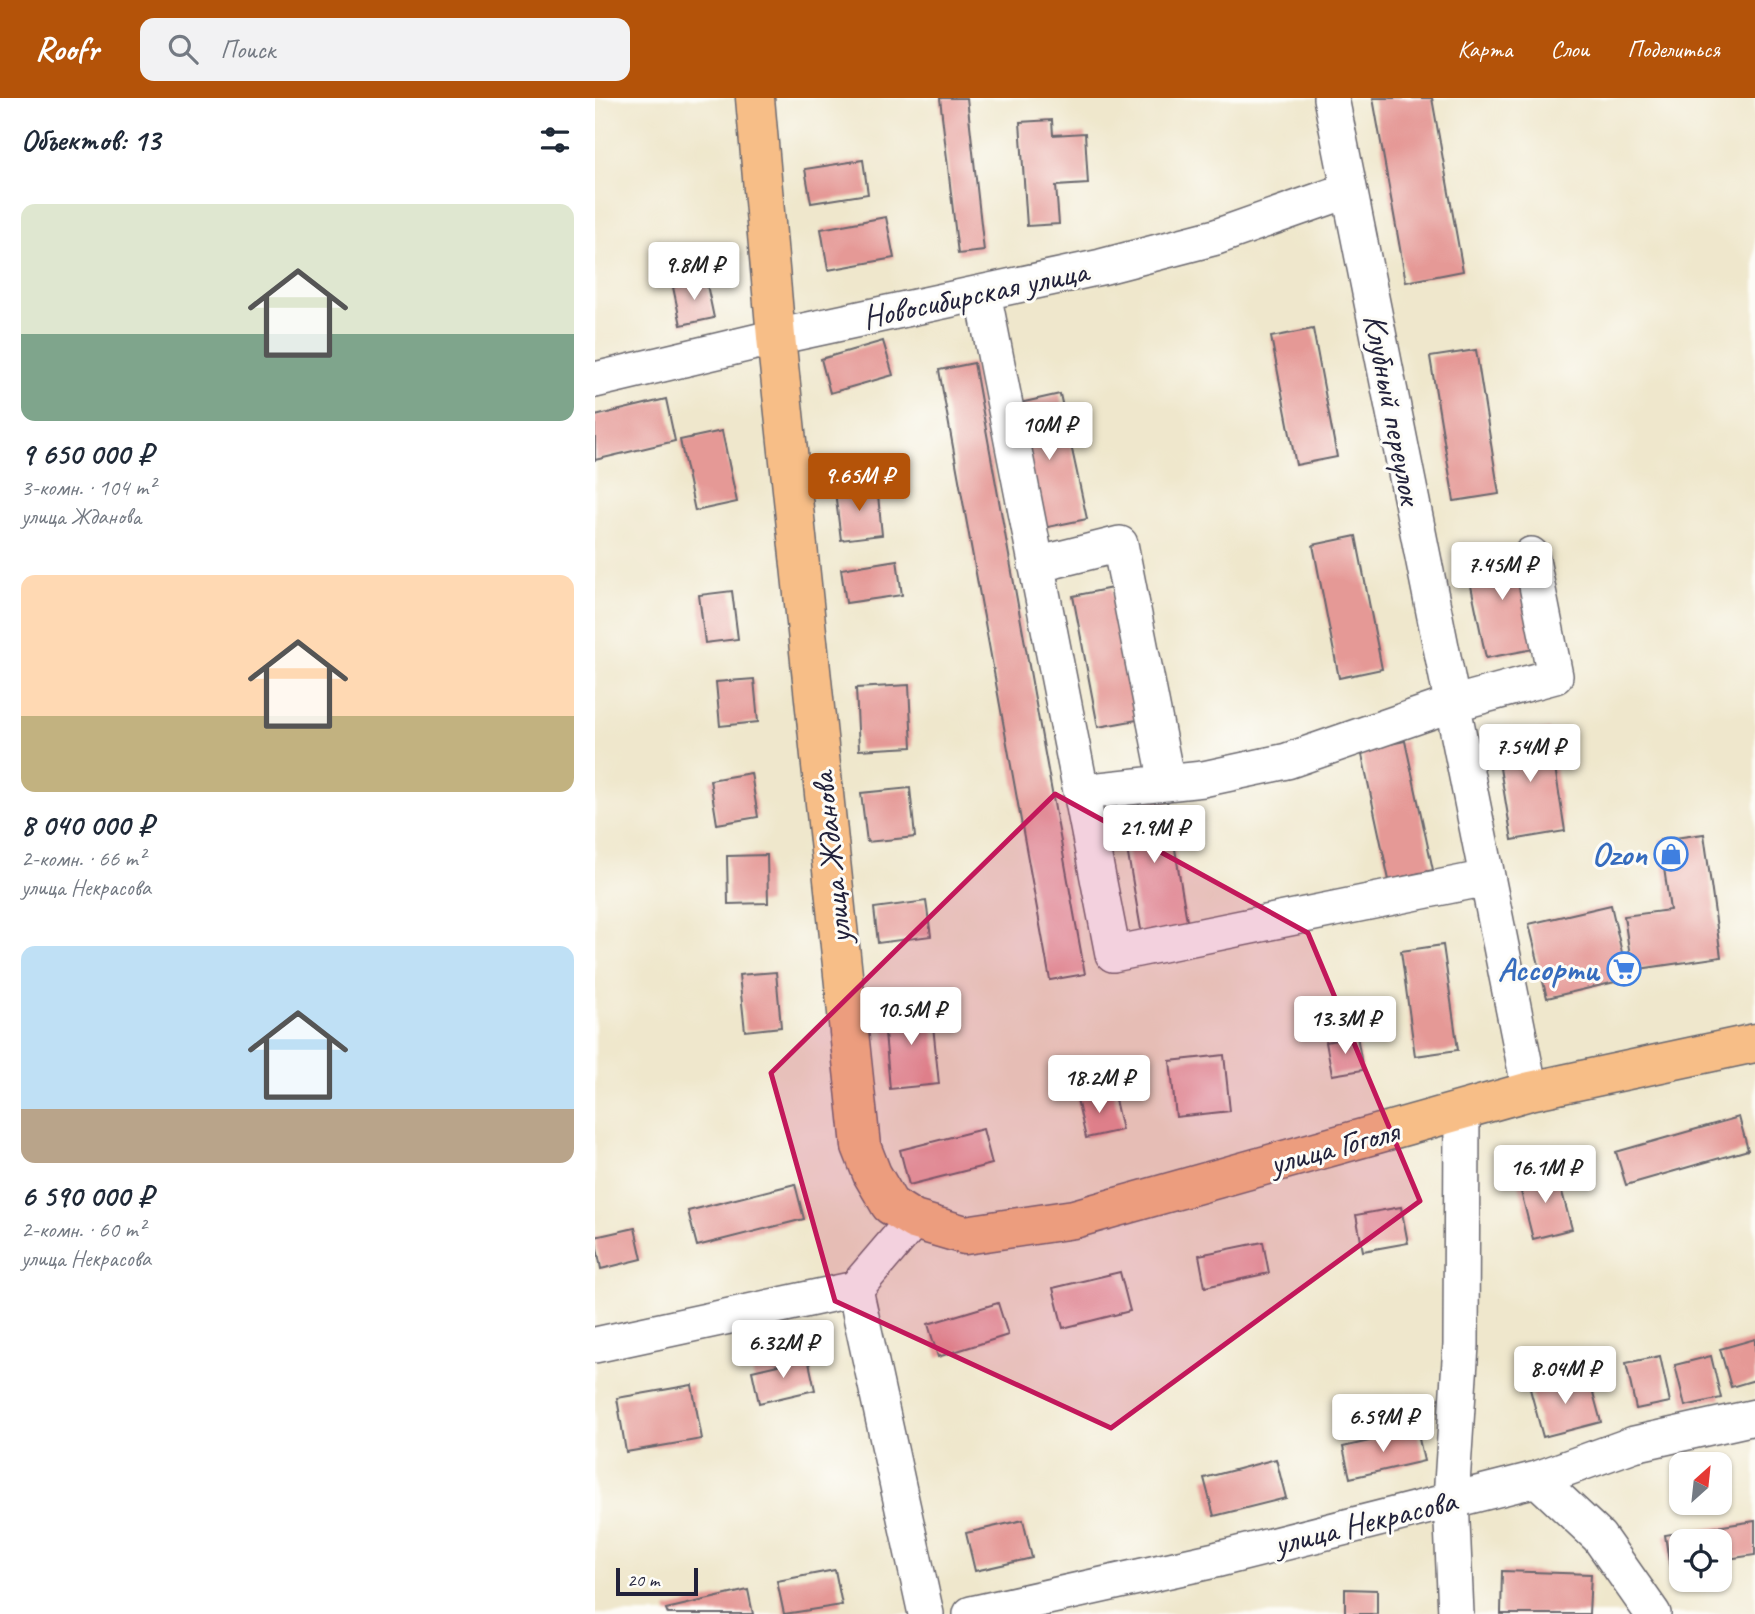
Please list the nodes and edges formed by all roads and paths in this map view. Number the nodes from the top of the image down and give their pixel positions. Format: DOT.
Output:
graph roads {
  1 [pos="755,98"];
  2 [pos="1331,98"];
  3 [pos="1349,190"];
  4 [pos="983,293"];
  5 [pos="776,337"];
  6 [pos="595,380"];
  7 [pos="1531,555"];
  8 [pos="1036,565"];
  9 [pos="1452,704"];
  10 [pos="1167,783"];
  11 [pos="1081,792"];
  12 [pos="1487,878"];
  13 [pos="1755,1043"];
  14 [pos="1530,1091"];
  15 [pos="1462,1112"];
  16 [pos="914,1220"];
  17 [pos="855,1289"];
  18 [pos="595,1345"];
  19 [pos="1755,1417"];
  20 [pos="1537,1479"];
  21 [pos="1451,1499"];
  22 [pos="926,1614"];
  23 [pos="971,1614"];
  24 [pos="1456,1614"];
  25 [pos="1653,1614"];
  1 -- 5 [label="main road, улица Жданова"];
  2 -- 3 [label="street, Клубный переулок"];
  3 -- 4 [label="street, Новосибирская улица"];
  3 -- 9 [label="street, Клубный переулок"];
  4 -- 5 [label="street, Новосибирская улица"];
  4 -- 8 [label="street"];
  5 -- 6 [label="street, Новосибирская улица"];
  5 -- 16 [label="main road, улица Жданова"];
  7 -- 9 [label="street"];
  8 -- 10 [label="street"];
  8 -- 11 [label="street"];
  9 -- 10 [label="street"];
  9 -- 12 [label="street, Клубный переулок"];
  10 -- 11 [label="street"];
  11 -- 12 [label="street"];
  12 -- 14 [label="street, Клубный переулок"];
  13 -- 14 [label="main road, улица Гоголя"];
  14 -- 15 [label="main road, улица Гоголя"];
  15 -- 16 [label="main road, улица Гоголя"];
  15 -- 21 [label="street"];
  16 -- 17 [label="street"];
  17 -- 18 [label="street"];
  17 -- 22 [label="street"];
  19 -- 20 [label="street, улица Некрасова"];
  20 -- 21 [label="street, улица Некрасова"];
  20 -- 25 [label="street"];
  21 -- 23 [label="street, улица Некрасова"];
  21 -- 24 [label="street"];
}
